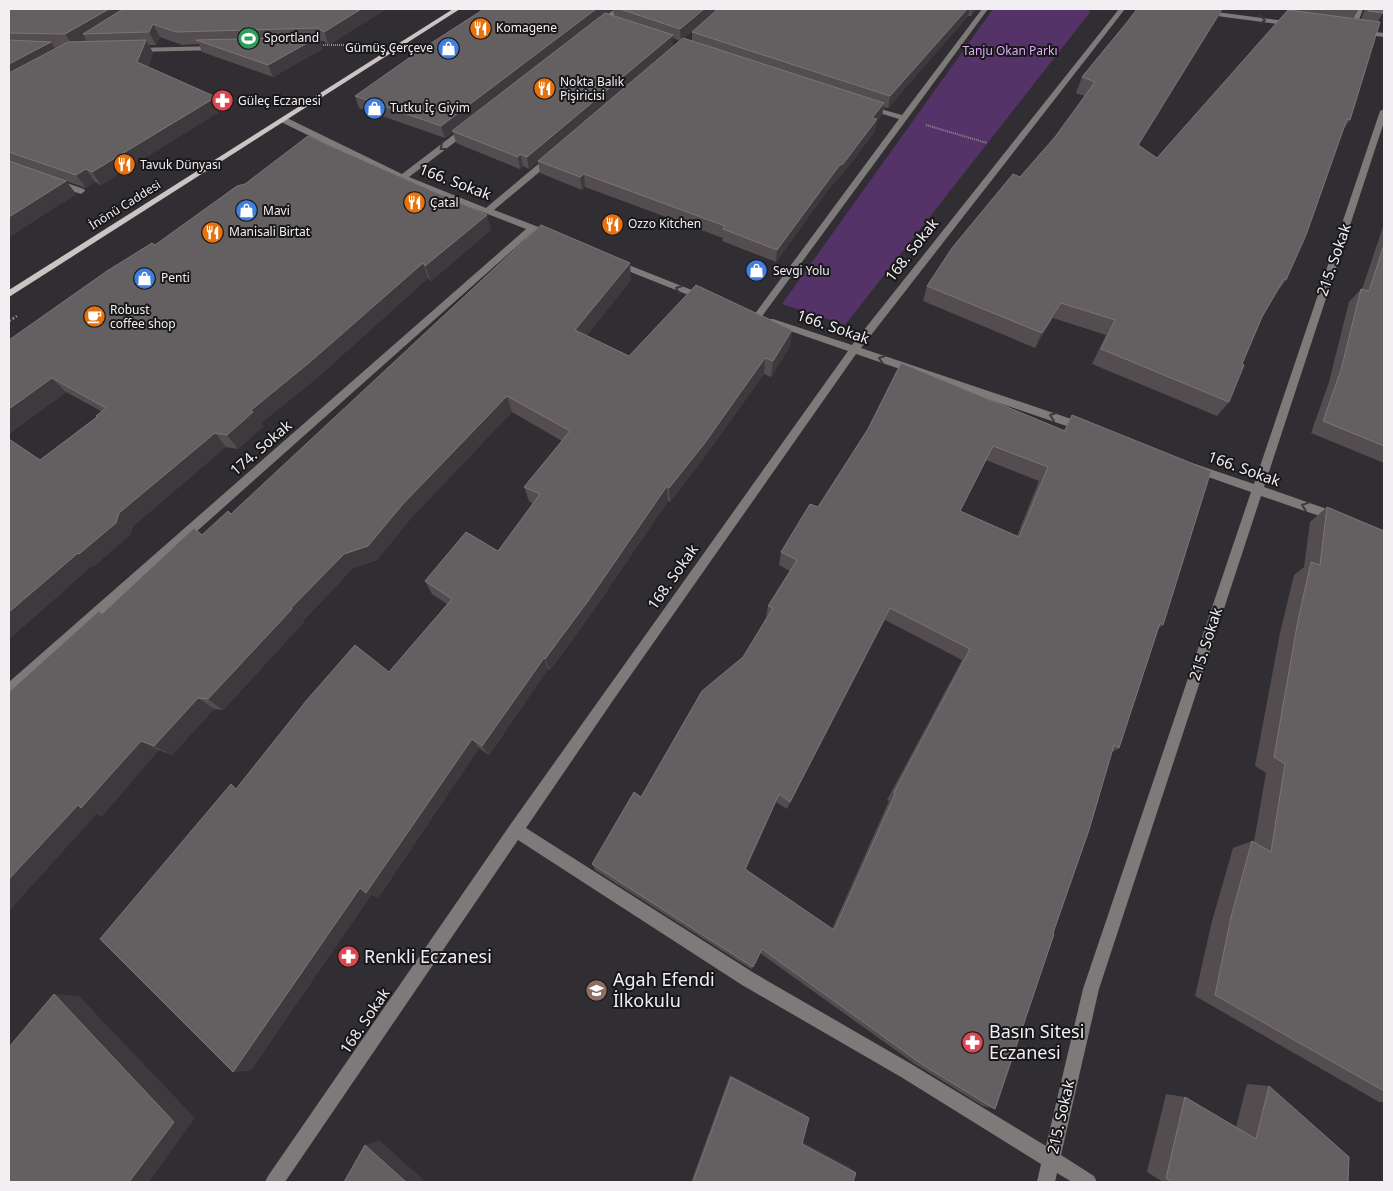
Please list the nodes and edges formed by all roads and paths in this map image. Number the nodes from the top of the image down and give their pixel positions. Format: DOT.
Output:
graph roads {
  1 [pos="458,9"];
  2 [pos="619,9"];
  3 [pos="985,9"];
  4 [pos="1122,9"];
  5 [pos="1179,9"];
  6 [pos="1246,9"];
  7 [pos="1360,9"];
  8 [pos="1244,18"];
  9 [pos="605,20"];
  10 [pos="614,23"];
  11 [pos="1302,25"];
  12 [pos="1341,30"];
  13 [pos="1351,31"];
  14 [pos="589,33"];
  15 [pos="1384,35"];
  16 [pos="355,44"];
  17 [pos="323,45"];
  18 [pos="223,48"];
  19 [pos="124,50"];
  20 [pos="858,103"];
  21 [pos="1384,111"];
  22 [pos="904,118"];
  23 [pos="284,120"];
  24 [pos="473,124"];
  25 [pos="1011,150"];
  26 [pos="556,154"];
  27 [pos="403,178"];
  28 [pos="45,179"];
  29 [pos="82,191"];
  30 [pos="489,210"];
  31 [pos="533,228"];
  32 [pos="559,239"];
  33 [pos="603,258"];
  34 [pos="9,294"];
  35 [pos="710,300"];
  36 [pos="854,350"];
  37 [pos="1092,430"];
  38 [pos="1184,464"];
  39 [pos="1257,490"];
  40 [pos="1348,521"];
  41 [pos="9,690"];
  42 [pos="515,830"];
  43 [pos="1051,1160"];
  44 [pos="274,1182"];
  45 [pos="1046,1182"];
  46 [pos="1088,1182"];
  1 -- 23 [label="main road, İnönü Caddesi"];
  2 -- 9 [label="street"];
  3 -- 22 [label="street"];
  4 -- 25 [label="street, 168. Sokak"];
  5 -- 8 [label="street"];
  6 -- 8 [label="street"];
  7 -- 13 [label="street"];
  8 -- 11 [label="street, one-way"];
  9 -- 10 [label="street"];
  9 -- 14 [label="street"];
  12 -- 13 [label="street"];
  13 -- 15 [label="street"];
  16 -- 17 [label="path"];
  18 -- 19 [label="street"];
  20 -- 22 [label="street"];
  21 -- 39 [label="street, 215. Sokak"];
  22 -- 25 [label="path"];
  22 -- 36 [label="street, 166. Sokak"];
  23 -- 27 [label="street, 166. Sokak"];
  23 -- 34 [label="main road, İnönü Caddesi"];
  24 -- 27 [label="street, one-way"];
  25 -- 36 [label="street, 168. Sokak"];
  26 -- 30 [label="street"];
  27 -- 30 [label="street, 166. Sokak"];
  28 -- 29 [label="street"];
  30 -- 31 [label="street, 166. Sokak"];
  31 -- 32 [label="street, 166. Sokak"];
  31 -- 41 [label="street, 174. Sokak"];
  35 -- 33 [label="street, one-way"];
  37 -- 36 [label="street, 166. Sokak, one-way"];
  36 -- 42 [label="street, 168. Sokak"];
  38 -- 39 [label="street, 166. Sokak"];
  40 -- 39 [label="street, 166. Sokak, one-way"];
  39 -- 43 [label="street, 215. Sokak"];
  42 -- 43 [label="street"];
  42 -- 44 [label="street, 168. Sokak"];
  43 -- 45 [label="street, 215. Sokak"];
  43 -- 46 [label="street"];
}
